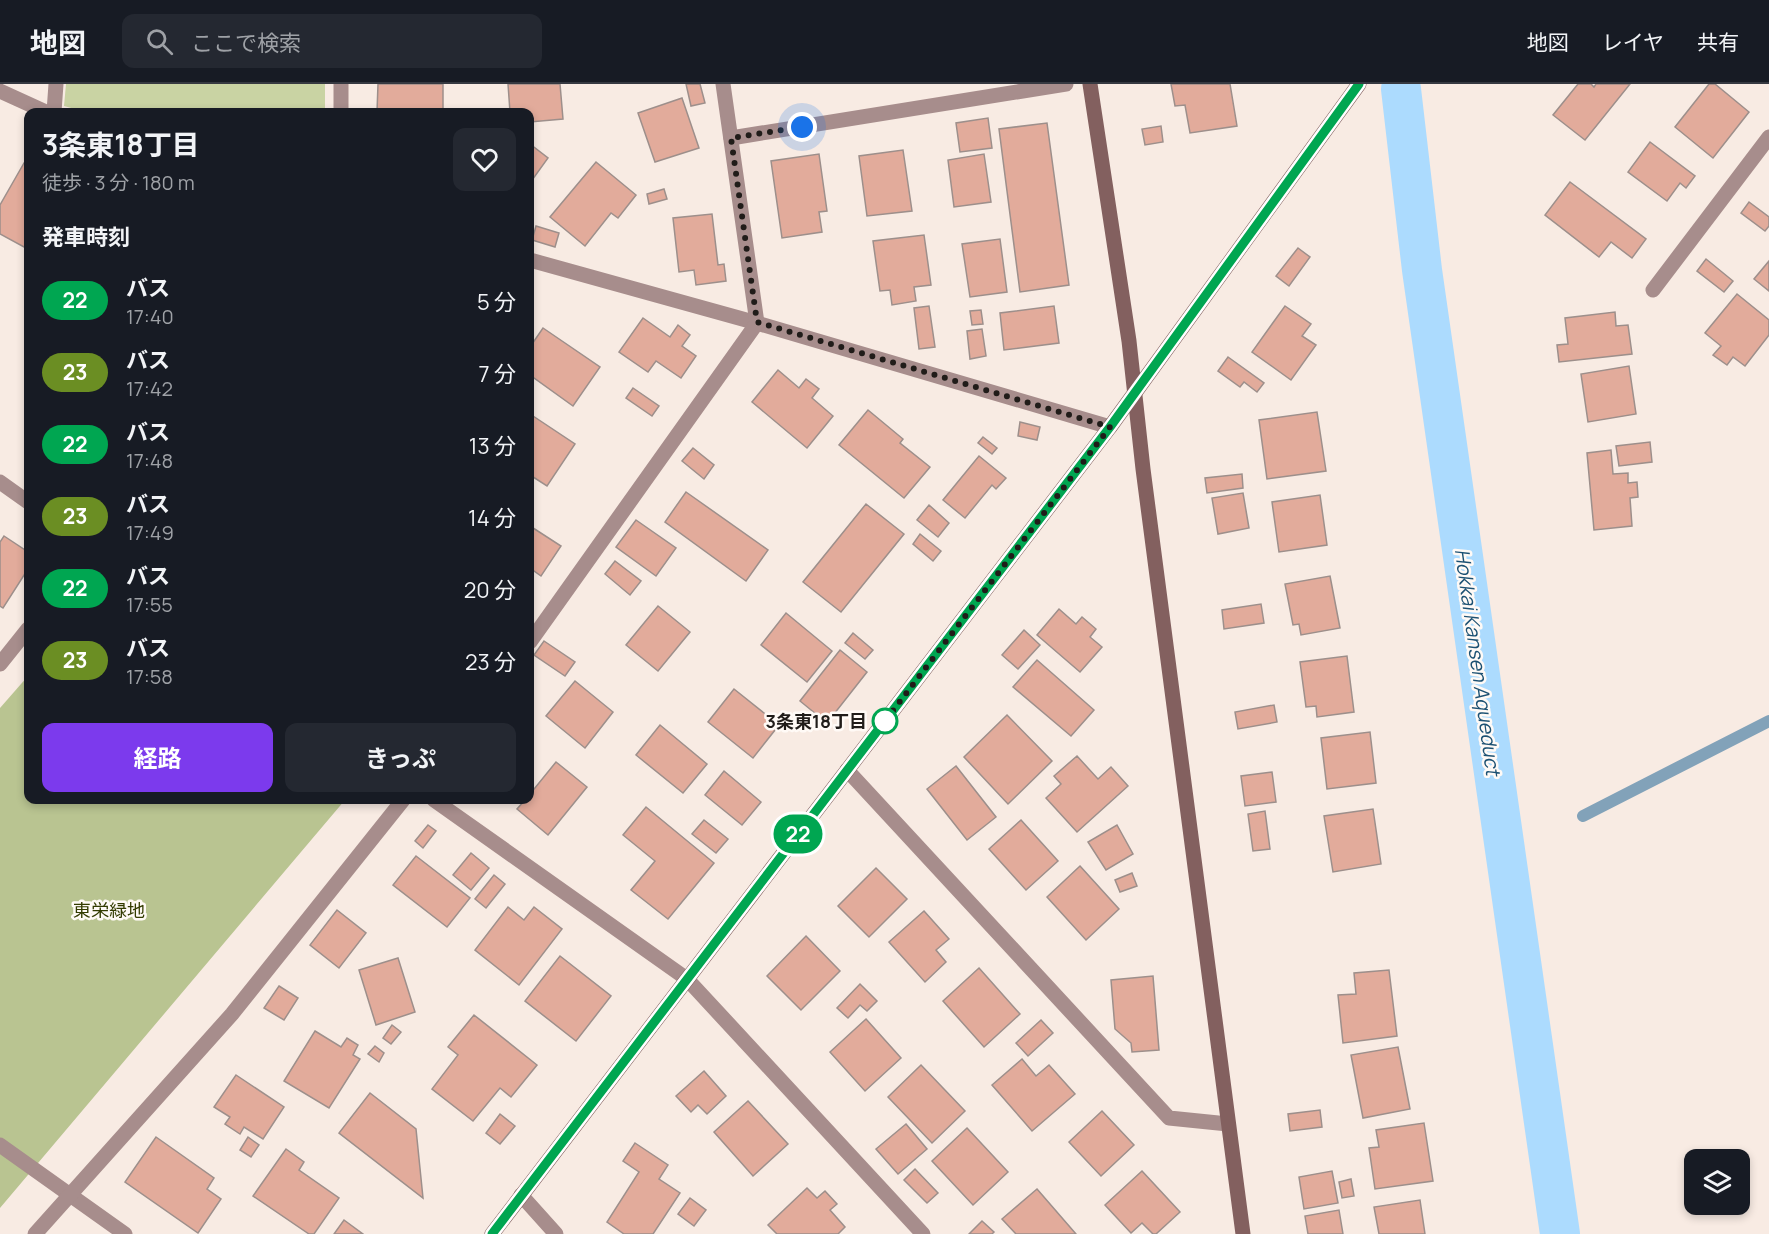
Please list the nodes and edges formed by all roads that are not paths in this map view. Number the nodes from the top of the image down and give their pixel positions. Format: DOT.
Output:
graph roads {
  1 [pos="56,84"];
  2 [pos="341,84"];
  3 [pos="723,84"];
  4 [pos="1066,84"];
  5 [pos="1090,84"];
  6 [pos="1358,85"];
  7 [pos="0,91"];
  8 [pos="37,108"];
  9 [pos="54,108"];
  10 [pos="341,108"];
  11 [pos="1769,137"];
  12 [pos="731,138"];
  13 [pos="534,261"];
  14 [pos="1653,290"];
  15 [pos="757,322"];
  16 [pos="1135,391"];
  17 [pos="1110,427"];
  18 [pos="0,482"];
  19 [pos="24,499"];
  20 [pos="24,634"];
  21 [pos="534,636"];
  22 [pos="0,664"];
  23 [pos="847,770"];
  24 [pos="400,804"];
  25 [pos="440,804"];
  26 [pos="687,979"];
  27 [pos="1228,1124"];
  28 [pos="0,1144"];
  29 [pos="69,1196"];
  30 [pos="521,1196"];
  31 [pos="35,1234"];
  32 [pos="125,1234"];
  33 [pos="492,1234"];
  34 [pos="556,1234"];
  35 [pos="923,1234"];
  36 [pos="1243,1234"];
  1 -- 9 [label="street"];
  2 -- 10 [label="street"];
  3 -- 12 [label="street"];
  4 -- 12 [label="street"];
  5 -- 16 [label="street"];
  6 -- 16 [label="street"];
  7 -- 8 [label="street"];
  11 -- 14 [label="street"];
  12 -- 15 [label="street"];
  13 -- 15 [label="street"];
  15 -- 17 [label="street"];
  15 -- 21 [label="street"];
  16 -- 17 [label="street"];
  16 -- 27 [label="street"];
  17 -- 23 [label="street"];
  18 -- 19 [label="street"];
  20 -- 22 [label="street"];
  23 -- 26 [label="street"];
  23 -- 27 [label="street"];
  24 -- 29 [label="street"];
  25 -- 26 [label="street"];
  26 -- 30 [label="street"];
  26 -- 35 [label="street"];
  27 -- 36 [label="street"];
  28 -- 29 [label="street"];
  29 -- 31 [label="street"];
  29 -- 32 [label="street"];
  30 -- 33 [label="street"];
  30 -- 34 [label="street"];
}
